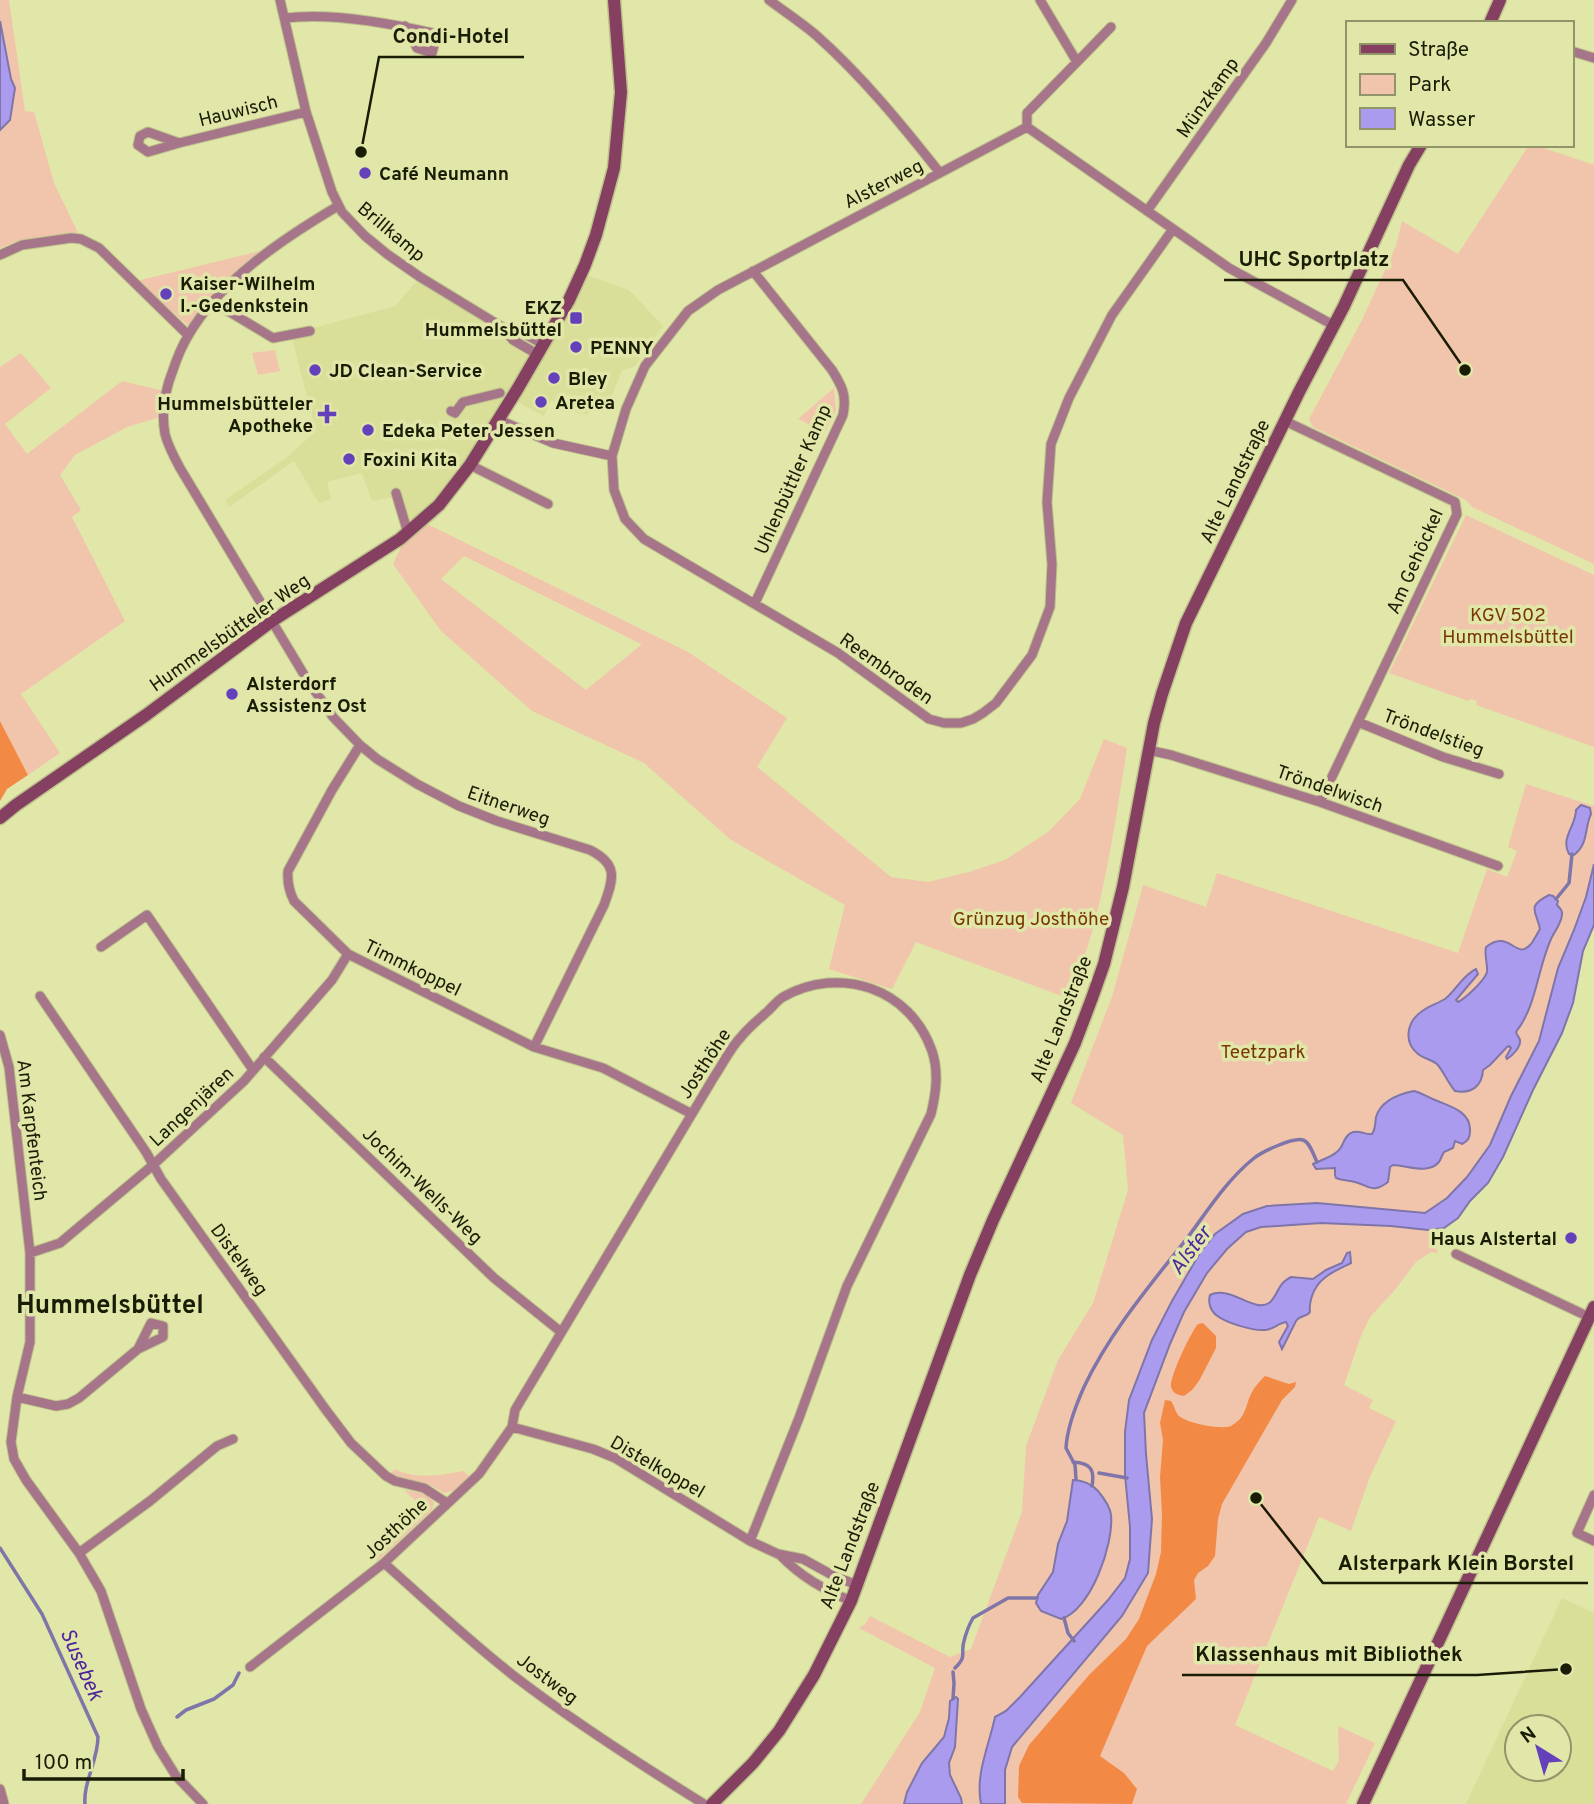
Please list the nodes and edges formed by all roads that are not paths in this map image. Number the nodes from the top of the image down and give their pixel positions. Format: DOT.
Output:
graph roads {
  1 [pos="280,0"];
  2 [pos="614,0"];
  3 [pos="769,0"];
  4 [pos="1040,0"];
  5 [pos="1292,0"];
  6 [pos="1500,0"];
  7 [pos="285,19"];
  8 [pos="1491,21"];
  9 [pos="405,26"];
  10 [pos="1111,27"];
  11 [pos="1573,52"];
  12 [pos="1594,58"];
  13 [pos="1077,62"];
  14 [pos="306,112"];
  15 [pos="1027,127"];
  16 [pos="179,143"];
  17 [pos="1420,147"];
  18 [pos="940,173"];
  19 [pos="338,206"];
  20 [pos="1147,211"];
  21 [pos="1173,229"];
  22 [pos="0,255"];
  23 [pos="753,271"];
  24 [pos="213,302"];
  25 [pos="1334,325"];
  26 [pos="310,331"];
  27 [pos="188,335"];
  28 [pos="540,349"];
  29 [pos="500,393"];
  30 [pos="451,411"];
  31 [pos="499,420"];
  32 [pos="1285,421"];
  33 [pos="612,456"];
  34 [pos="470,465"];
  35 [pos="396,492"];
  36 [pos="548,504"];
  37 [pos="408,533"];
  38 [pos="755,603"];
  39 [pos="272,621"];
  40 [pos="1358,722"];
  41 [pos="360,745"];
  42 [pos="1148,750"];
  43 [pos="1499,774"];
  44 [pos="1320,802"];
  45 [pos="0,818"];
  46 [pos="1498,866"];
  47 [pos="101,947"];
  48 [pos="348,954"];
  49 [pos="40,996"];
  50 [pos="0,1035"];
  51 [pos="534,1047"];
  52 [pos="264,1057"];
  53 [pos="253,1070"];
  54 [pos="692,1114"];
  55 [pos="153,1165"];
  56 [pos="30,1253"];
  57 [pos="1456,1254"];
  58 [pos="1592,1312"];
  59 [pos="561,1332"];
  60 [pos="138,1349"];
  61 [pos="17,1398"];
  62 [pos="512,1427"];
  63 [pos="233,1439"];
  64 [pos="1594,1495"];
  65 [pos="447,1503"];
  66 [pos="750,1541"];
  67 [pos="1594,1541"];
  68 [pos="79,1553"];
  69 [pos="778,1554"];
  70 [pos="384,1563"];
  71 [pos="857,1585"];
  72 [pos="851,1601"];
  73 [pos="250,1667"];
  74 [pos="0,1789"];
  75 [pos="4,1804"];
  76 [pos="203,1804"];
  77 [pos="705,1804"];
  78 [pos="712,1804"];
  79 [pos="1363,1804"];
  1 -- 7 [label="street, Brillkamp"];
  2 -- 28 [label="main road, Hummelsbütteler Weg"];
  3 -- 18 [label="street"];
  4 -- 13 [label="street"];
  5 -- 20 [label="street, Münzkamp"];
  6 -- 8 [label="main road"];
  7 -- 9 [label="street"];
  7 -- 14 [label="street, Brillkamp"];
  10 -- 13 [label="street"];
  11 -- 12 [label="street"];
  13 -- 15 [label="street"];
  14 -- 16 [label="street, Hauwisch"];
  14 -- 19 [label="street, Brillkamp"];
  15 -- 18 [label="street, Alsterweg"];
  15 -- 20 [label="street"];
  17 -- 25 [label="main road, Alte Landstraße"];
  18 -- 23 [label="street, Alsterweg"];
  19 -- 24 [label="street, Eitnerweg"];
  19 -- 28 [label="street, Brillkamp"];
  20 -- 21 [label="street"];
  21 -- 25 [label="street"];
  21 -- 38 [label="street, Reembroden"];
  22 -- 27 [label="street"];
  23 -- 33 [label="street, Alsterweg"];
  23 -- 38 [label="street, Uhlenbüttler Kamp"];
  24 -- 26 [label="street"];
  24 -- 27 [label="street, Eitnerweg"];
  25 -- 32 [label="main road, Alte Landstraße"];
  27 -- 39 [label="street, Eitnerweg"];
  28 -- 31 [label="main road, Hummelsbütteler Weg"];
  29 -- 30 [label="street"];
  31 -- 33 [label="street"];
  31 -- 34 [label="main road, Hummelsbütteler Weg"];
  32 -- 40 [label="street, Am Gehöckel"];
  32 -- 42 [label="main road, Alte Landstraße"];
  33 -- 38 [label="street, Reembroden"];
  34 -- 36 [label="street"];
  34 -- 37 [label="main road, Hummelsbütteler Weg"];
  35 -- 37 [label="street"];
  37 -- 39 [label="main road, Hummelsbütteler Weg"];
  39 -- 41 [label="street, Eitnerweg"];
  39 -- 45 [label="main road, Hummelsbütteler Weg"];
  40 -- 43 [label="street, Tröndelstieg"];
  40 -- 44 [label="street, Am Gehöckel"];
  41 -- 48 [label="street, Timmkoppel"];
  41 -- 51 [label="street, Eitnerweg"];
  42 -- 44 [label="street, Tröndelwisch"];
  42 -- 71 [label="main road, Alte Landstraße"];
  44 -- 46 [label="street, Tröndelwisch"];
  47 -- 53 [label="street"];
  48 -- 51 [label="street, Timmkoppel"];
  48 -- 52 [label="street, Langenjären"];
  49 -- 55 [label="street, Distelweg"];
  50 -- 56 [label="street, Am Karpfenteich"];
  51 -- 54 [label="street, Timmkoppel"];
  52 -- 53 [label="street, Langenjären"];
  52 -- 59 [label="street, Jochim-Wells-Weg"];
  53 -- 55 [label="street, Langenjären"];
  54 -- 59 [label="street, Josthöhe"];
  54 -- 66 [label="street, Josthöhe"];
  55 -- 56 [label="street, Langenjären"];
  55 -- 65 [label="street, Distelweg"];
  56 -- 61 [label="street, Am Karpfenteich"];
  57 -- 58 [label="street"];
  58 -- 79 [label="main road"];
  59 -- 62 [label="street, Josthöhe"];
  60 -- 61 [label="street"];
  61 -- 68 [label="street, Am Karpfenteich"];
  62 -- 65 [label="street, Josthöhe"];
  62 -- 66 [label="street, Distelkoppel"];
  63 -- 68 [label="street"];
  64 -- 67 [label="street"];
  65 -- 70 [label="street, Josthöhe"];
  66 -- 69 [label="street, Distelkoppel"];
  68 -- 76 [label="street, Am Karpfenteich"];
  69 -- 71 [label="street, Distelkoppel"];
  69 -- 72 [label="street, Distelkoppel"];
  70 -- 73 [label="street, Josthöhe"];
  70 -- 77 [label="street, Jostweg"];
  71 -- 72 [label="main road, Alte Landstraße"];
  72 -- 78 [label="main road, Alte Landstraße"];
  74 -- 75 [label="street"];
}
